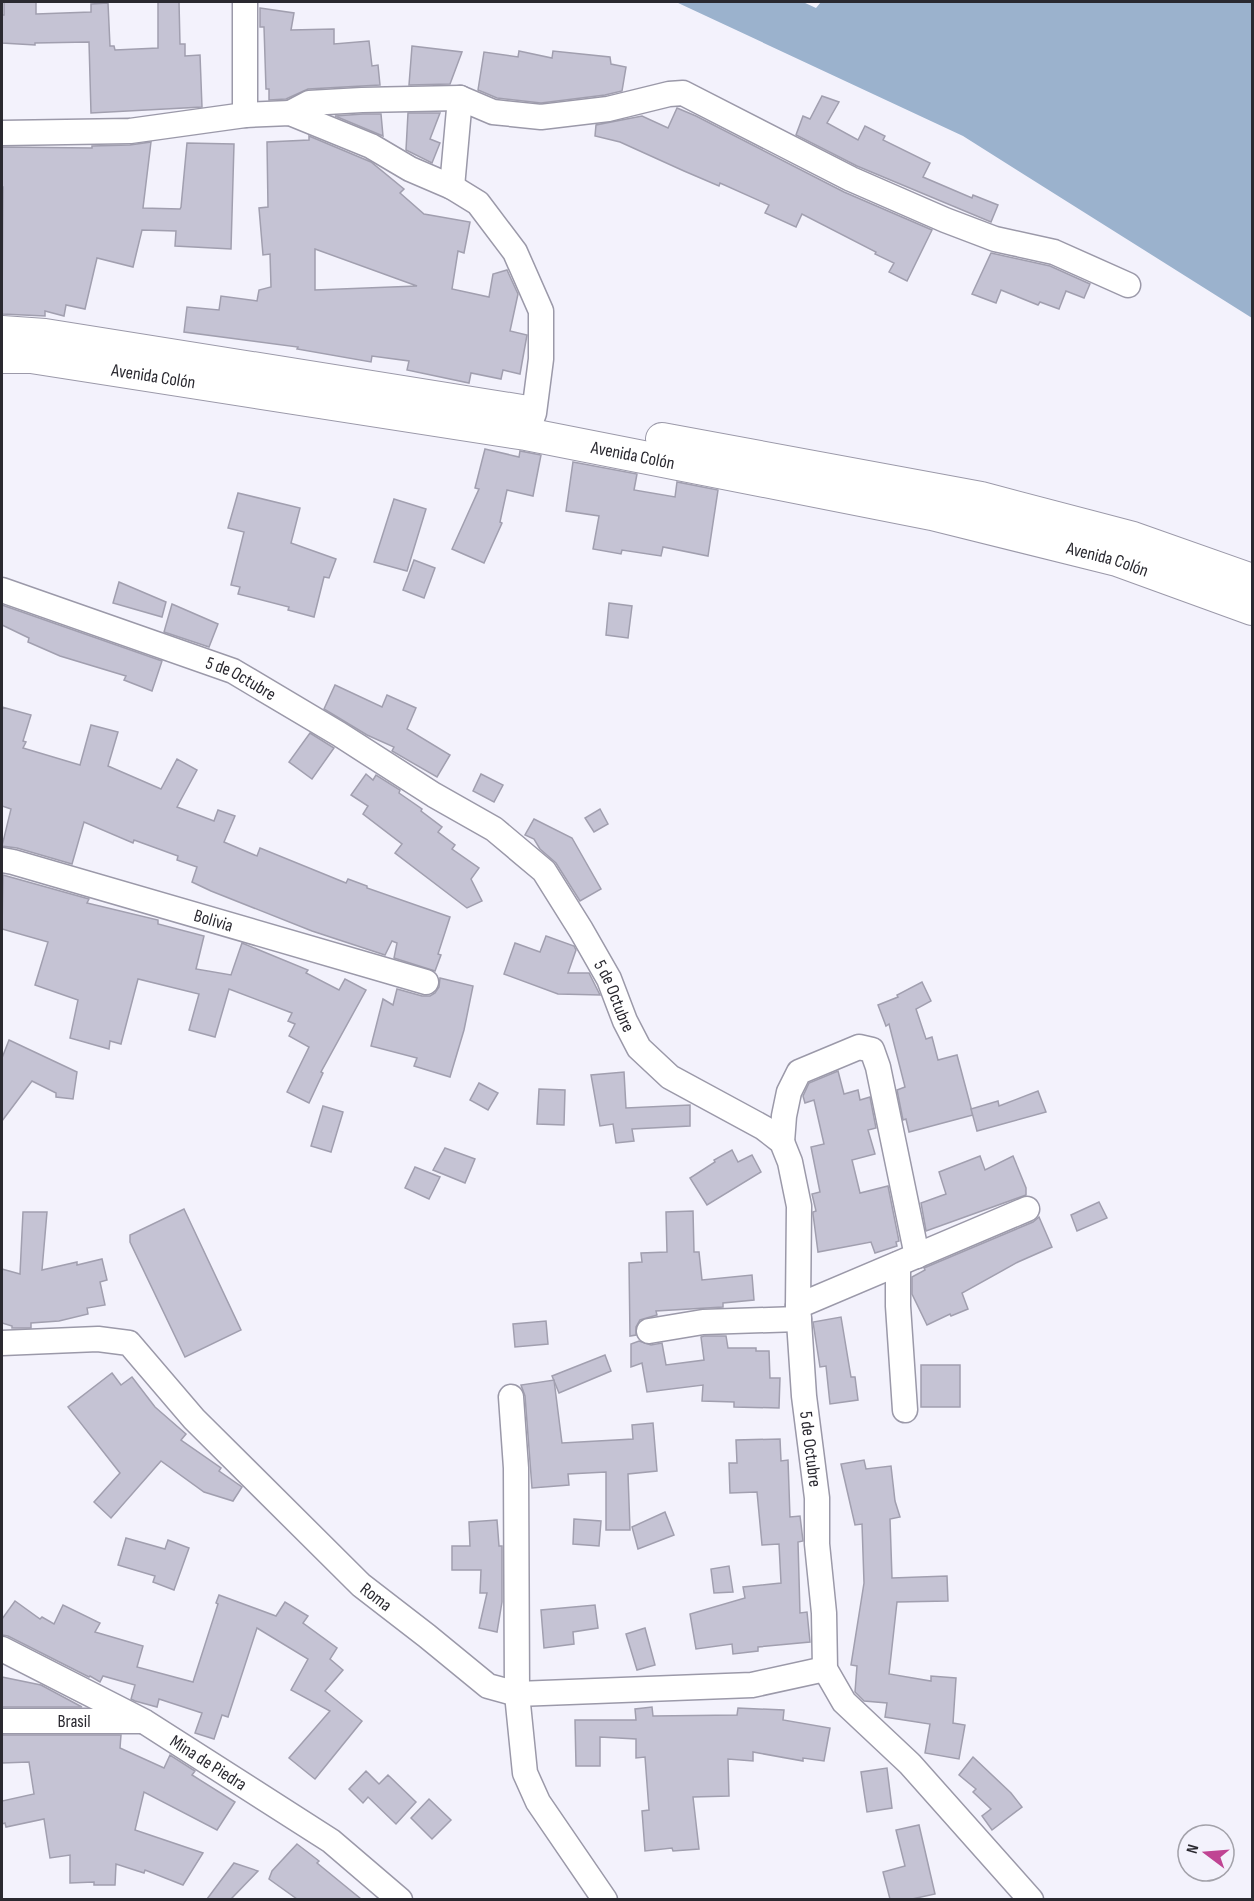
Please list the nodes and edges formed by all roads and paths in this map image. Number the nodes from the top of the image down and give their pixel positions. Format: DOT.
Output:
graph roads {
  1 [pos="245,2"];
  2 [pos="460,98"];
  3 [pos="290,113"];
  4 [pos="245,115"];
  5 [pos="2,134"];
  6 [pos="452,187"];
  7 [pos="1128,285"];
  8 [pos="2,332"];
  9 [pos="2,357"];
  10 [pos="530,423"];
  11 [pos="1252,580"];
  12 [pos="2,590"];
  13 [pos="1252,609"];
  14 [pos="2,860"];
  15 [pos="426,982"];
  16 [pos="782,1142"];
  17 [pos="1027,1209"];
  18 [pos="908,1260"];
  19 [pos="798,1312"];
  20 [pos="649,1331"];
  21 [pos="2,1343"];
  22 [pos="511,1397"];
  23 [pos="905,1410"];
  24 [pos="2,1649"];
  25 [pos="825,1669"];
  26 [pos="518,1694"];
  27 [pos="2,1721"];
  28 [pos="145,1722"];
  29 [pos="400,1899"];
  30 [pos="605,1899"];
  31 [pos="1030,1899"];
  1 -- 4 [label="street"];
  2 -- 3 [label="street"];
  2 -- 6 [label="street"];
  2 -- 7 [label="street"];
  3 -- 4 [label="street"];
  3 -- 6 [label="street"];
  4 -- 5 [label="street"];
  6 -- 10 [label="street"];
  8 -- 10 [label="main road, Avenida Colón"];
  9 -- 10 [label="main road, Avenida Colón"];
  10 -- 11 [label="main road, Avenida Colón"];
  10 -- 13 [label="main road, Avenida Colón"];
  12 -- 16 [label="street, 5 de Octubre"];
  14 -- 15 [label="street, Bolivia"];
  16 -- 18 [label="street"];
  16 -- 19 [label="street, 5 de Octubre"];
  17 -- 18 [label="street"];
  18 -- 19 [label="street"];
  18 -- 23 [label="street"];
  19 -- 20 [label="street"];
  19 -- 25 [label="street, 5 de Octubre"];
  21 -- 26 [label="street, Roma"];
  22 -- 26 [label="street"];
  24 -- 28 [label="street, Mina de Piedra"];
  25 -- 26 [label="street, Roma"];
  25 -- 31 [label="street"];
  26 -- 30 [label="street"];
  27 -- 28 [label="street, Brasil"];
  28 -- 29 [label="street, Mina de Piedra"];
}
